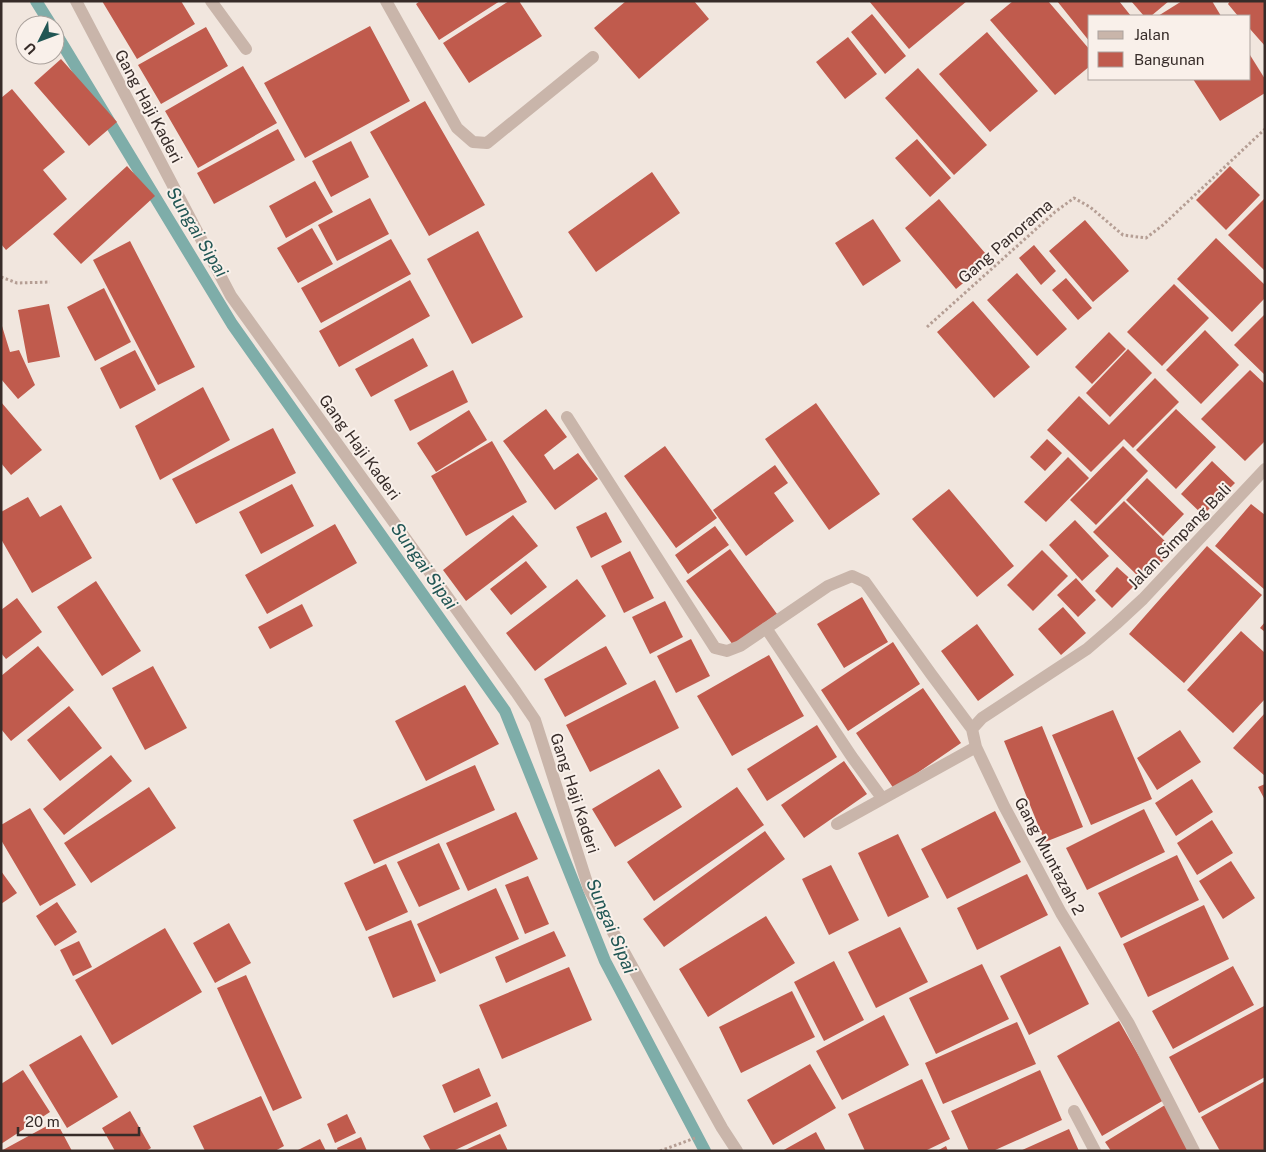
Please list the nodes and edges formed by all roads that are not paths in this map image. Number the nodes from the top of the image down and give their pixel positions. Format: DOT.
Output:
graph roads {
  1 [pos="76,1"];
  2 [pos="211,1"];
  3 [pos="386,1"];
  4 [pos="246,48"];
  5 [pos="592,57"];
  6 [pos="567,418"];
  7 [pos="1265,469"];
  8 [pos="766,628"];
  9 [pos="972,729"];
  10 [pos="976,747"];
  11 [pos="882,798"];
  12 [pos="837,824"];
  13 [pos="1074,1111"];
  14 [pos="737,1151"];
  15 [pos="1095,1151"];
  16 [pos="1194,1151"];
  1 -- 14 [label="street, Gang Haji Kaderi"];
  2 -- 4 [label="street"];
  3 -- 5 [label="street"];
  6 -- 8 [label="street"];
  7 -- 9 [label="street, Jalan Simpang Bali"];
  8 -- 9 [label="street"];
  8 -- 11 [label="street"];
  9 -- 10 [label="street, Gang Muntazah 2"];
  10 -- 11 [label="street"];
  10 -- 16 [label="street, Gang Muntazah 2"];
  11 -- 12 [label="street"];
  13 -- 15 [label="street"];
}
